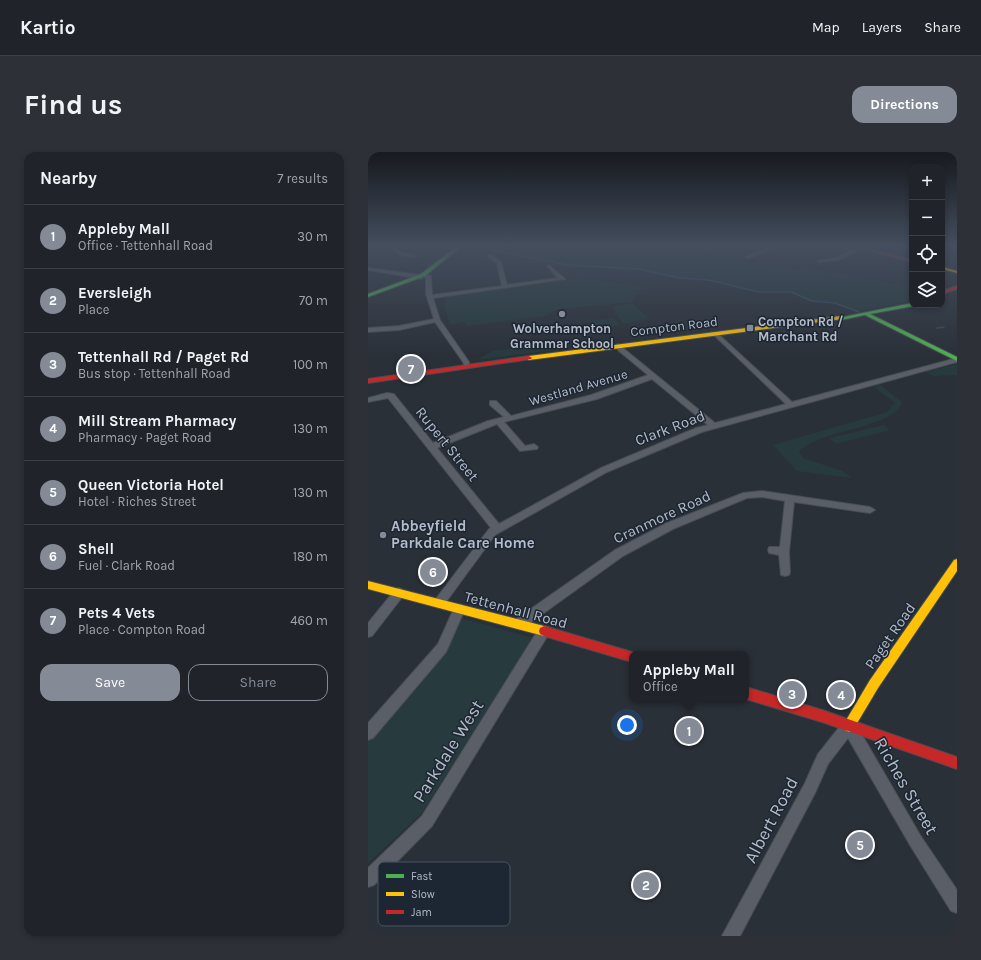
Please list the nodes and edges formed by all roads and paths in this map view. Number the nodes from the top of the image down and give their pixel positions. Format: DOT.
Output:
graph roads {
  1 [pos="404,283"];
  2 [pos="429,283"];
  3 [pos="504,283"];
  4 [pos="536,283"];
  5 [pos="505,287"];
  6 [pos="957,287"];
  7 [pos="945,292"];
  8 [pos="368,296"];
  9 [pos="430,297"];
  10 [pos="909,306"];
  11 [pos="867,315"];
  12 [pos="437,320"];
  13 [pos="368,330"];
  14 [pos="716,334"];
  15 [pos="618,346"];
  16 [pos="957,359"];
  17 [pos="467,367"];
  18 [pos="653,376"];
  19 [pos="368,381"];
  20 [pos="368,400"];
  21 [pos="493,403"];
  22 [pos="791,405"];
  23 [pos="509,418"];
  24 [pos="498,421"];
  25 [pos="714,426"];
  26 [pos="534,447"];
  27 [pos="432,448"];
  28 [pos="790,498"];
  29 [pos="870,510"];
  30 [pos="497,528"];
  31 [pos="773,550"];
  32 [pos="784,552"];
  33 [pos="957,563"];
  34 [pos="785,572"];
  35 [pos="368,585"];
  36 [pos="399,593"];
  37 [pos="439,603"];
  38 [pos="458,609"];
  39 [pos="519,624"];
  40 [pos="544,631"];
  41 [pos="368,632"];
  42 [pos="629,656"];
  43 [pos="749,694"];
  44 [pos="849,726"];
  45 [pos="368,733"];
  46 [pos="957,763"];
  47 [pos="385,862"];
  48 [pos="378,869"];
  49 [pos="368,879"];
  50 [pos="957,905"];
  51 [pos="731,936"];
  1 -- 8 [label="main road"];
  2 -- 9 [label="street"];
  3 -- 5 [label="street"];
  4 -- 5 [label="street"];
  5 -- 9 [label="street"];
  6 -- 7 [label="main road"];
  9 -- 12 [label="street"];
  10 -- 11 [label="main road, Compton Road"];
  11 -- 14 [label="main road, Compton Road"];
  11 -- 16 [label="main road, Clark Road"];
  12 -- 13 [label="street"];
  12 -- 17 [label="street"];
  14 -- 15 [label="main road, Compton Road"];
  14 -- 22 [label="street"];
  15 -- 17 [label="main road, Compton Road"];
  15 -- 18 [label="street"];
  16 -- 22 [label="street, Clark Road"];
  17 -- 19 [label="main road, Compton Road"];
  18 -- 23 [label="street, Westland Avenue"];
  18 -- 25 [label="street"];
  20 -- 27 [label="street, Rupert Street"];
  21 -- 23 [label="street"];
  22 -- 25 [label="street, Clark Road"];
  23 -- 24 [label="street, Westland Avenue"];
  24 -- 26 [label="street"];
  24 -- 27 [label="street, Westland Avenue"];
  25 -- 30 [label="street, Clark Road"];
  27 -- 30 [label="street, Rupert Street"];
  28 -- 29 [label="street, Cranmore Road"];
  28 -- 32 [label="street"];
  28 -- 39 [label="street, Cranmore Road"];
  30 -- 37 [label="street, Clark Road"];
  31 -- 32 [label="street"];
  32 -- 34 [label="street"];
  33 -- 44 [label="main road, Paget Road"];
  35 -- 36 [label="main road, Tettenhall Road"];
  36 -- 37 [label="main road, Tettenhall Road"];
  36 -- 41 [label="street"];
  37 -- 38 [label="main road, Tettenhall Road"];
  38 -- 39 [label="main road, Tettenhall Road"];
  38 -- 45 [label="street"];
  39 -- 40 [label="main road, Tettenhall Road"];
  40 -- 42 [label="main road, Tettenhall Road"];
  40 -- 47 [label="street, Parkdale West"];
  43 -- 44 [label="main road"];
  44 -- 46 [label="main road"];
  44 -- 50 [label="street, Riches Street"];
  44 -- 51 [label="street, Albert Road"];
  48 -- 49 [label="street, Parkdale West"];
}
